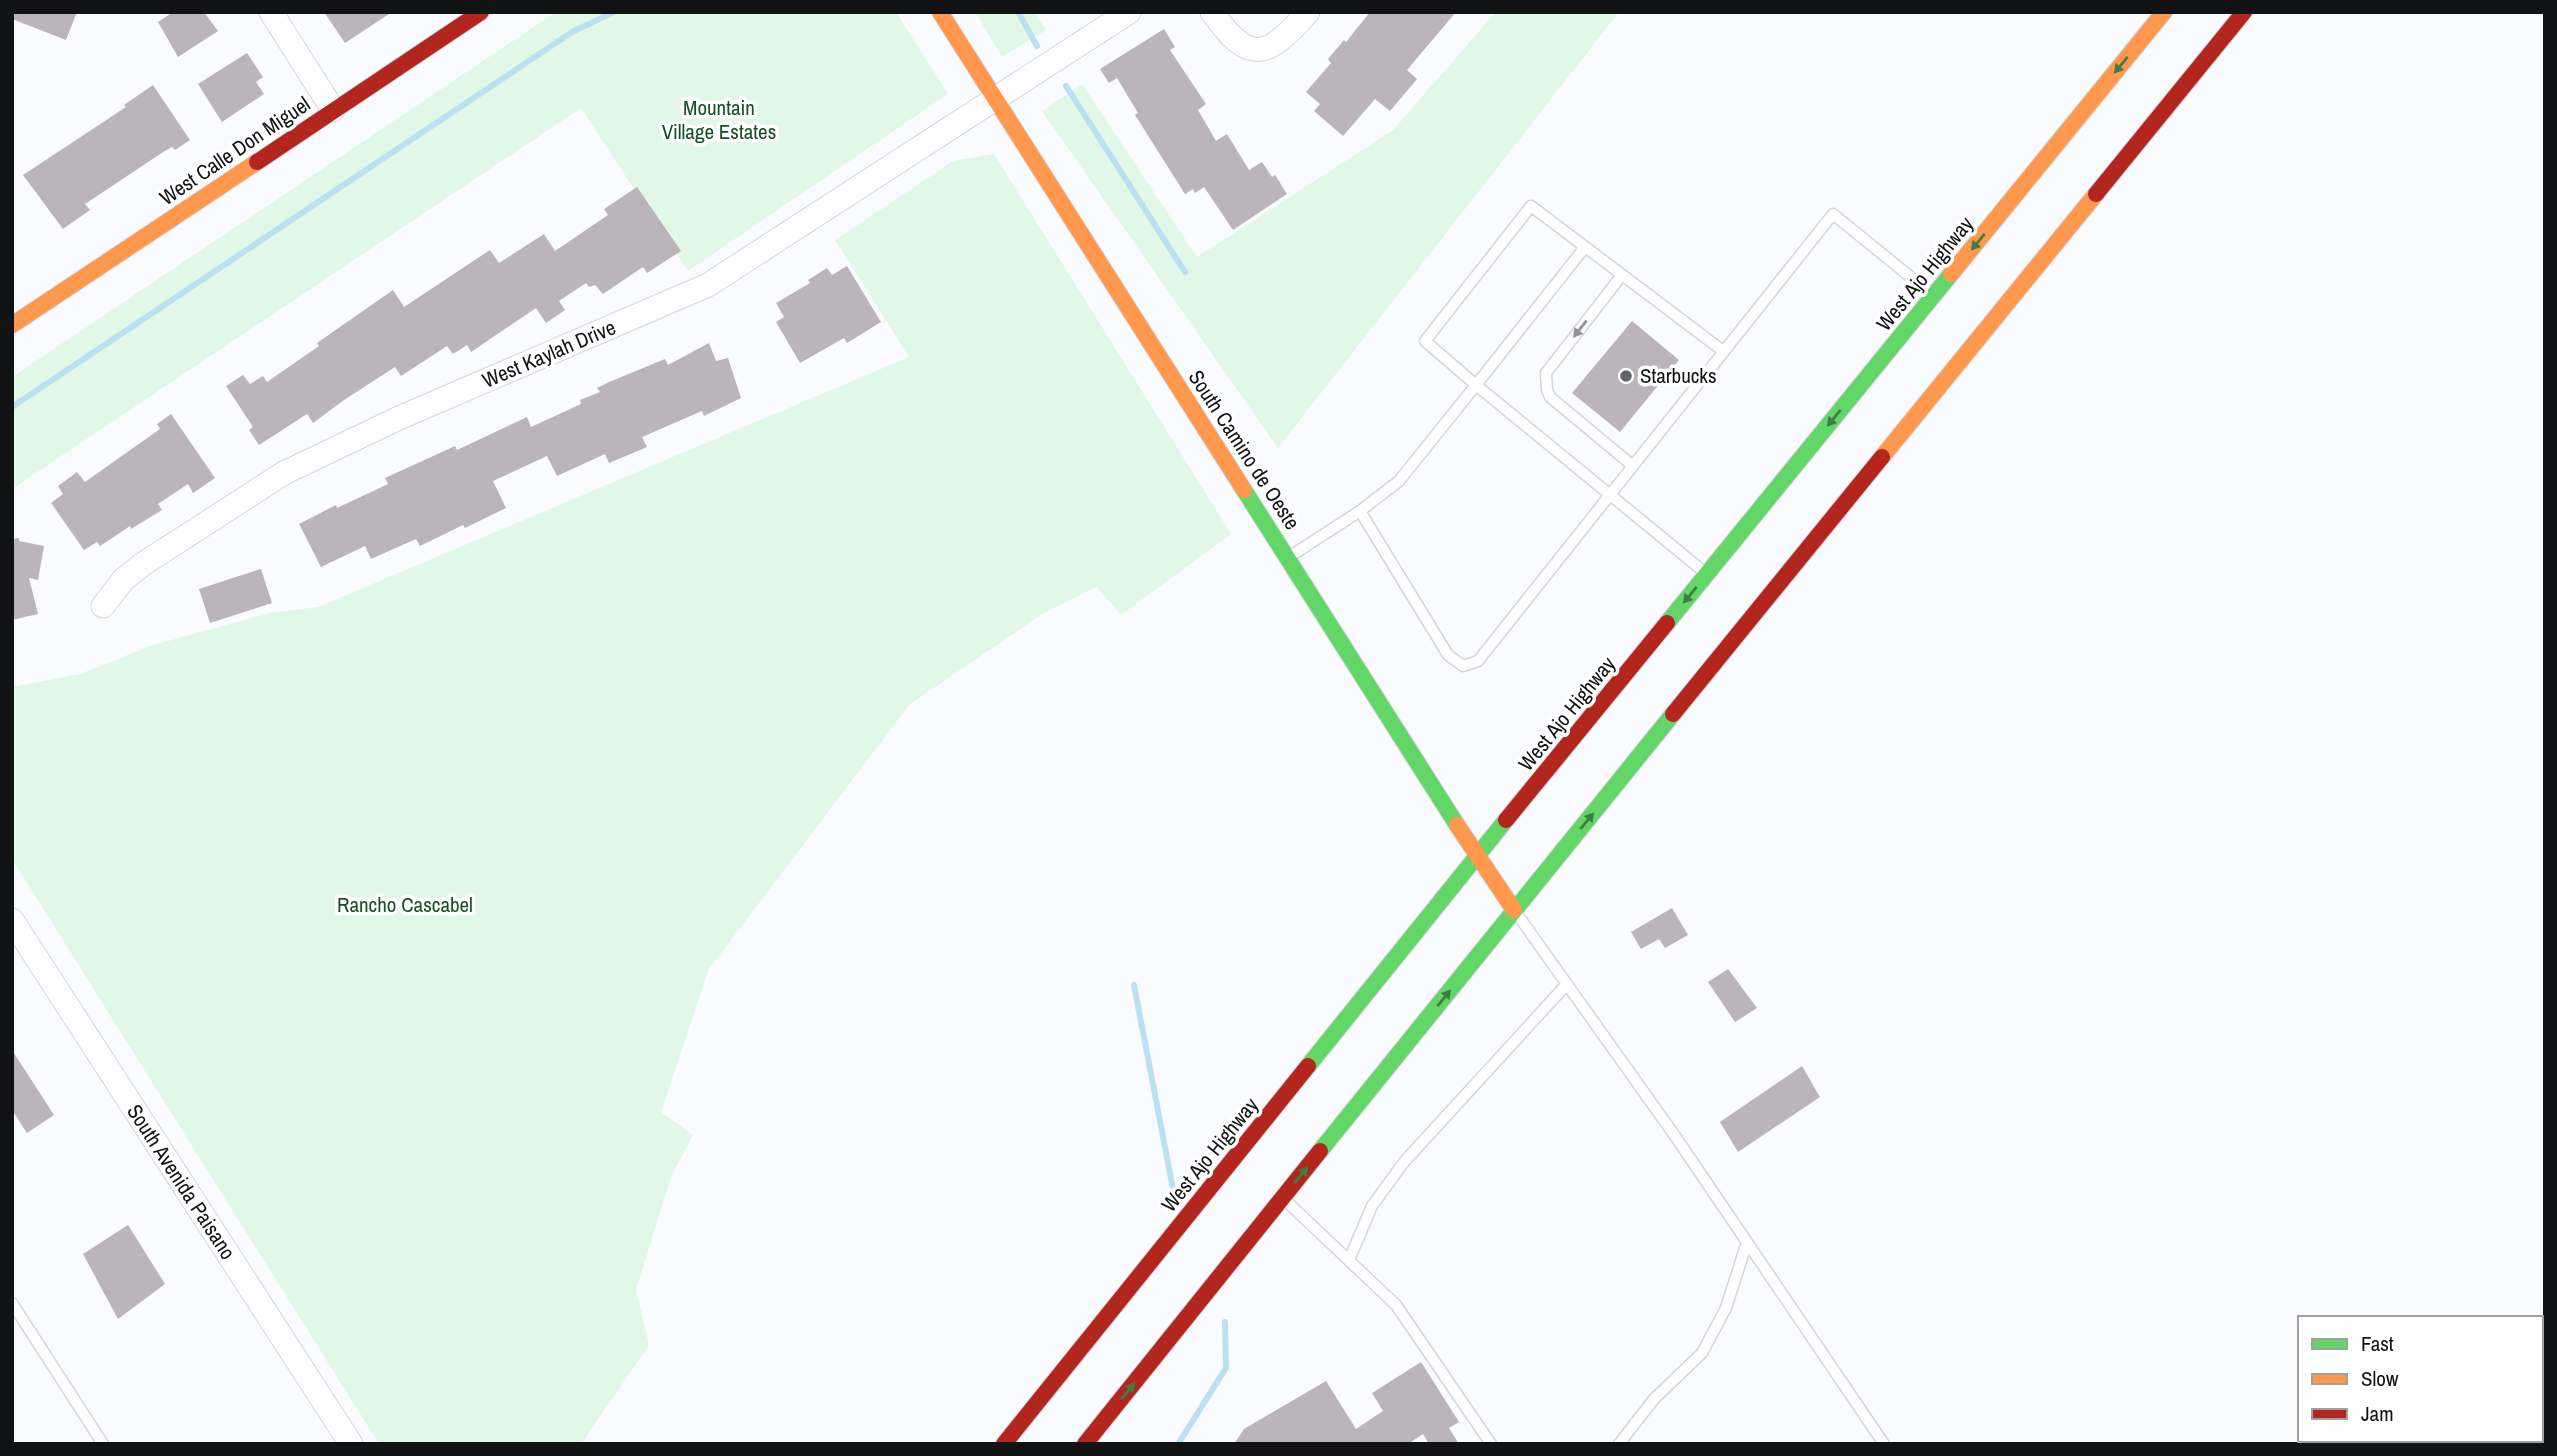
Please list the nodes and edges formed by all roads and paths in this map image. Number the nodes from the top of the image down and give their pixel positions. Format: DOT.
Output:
graph roads {
  1 [pos="271,12"];
  2 [pos="481,12"];
  3 [pos="940,12"];
  4 [pos="1129,12"];
  5 [pos="1212,12"];
  6 [pos="1308,12"];
  7 [pos="2164,12"];
  8 [pos="2244,12"];
  9 [pos="996,100"];
  10 [pos="333,110"];
  11 [pos="1585,247"];
  12 [pos="1622,275"];
  13 [pos="1934,296"];
  14 [pos="12,325"];
  15 [pos="1723,351"];
  16 [pos="1476,385"];
  17 [pos="1633,466"];
  18 [pos="1611,494"];
  19 [pos="1360,511"];
  20 [pos="1288,558"];
  21 [pos="1707,574"];
  22 [pos="103,606"];
  23 [pos="1477,856"];
  24 [pos="1514,910"];
  25 [pos="12,920"];
  26 [pos="1567,984"];
  27 [pos="1283,1198"];
  28 [pos="1747,1242"];
  29 [pos="1349,1260"];
  30 [pos="12,1303"];
  31 [pos="103,1444"];
  32 [pos="351,1444"];
  33 [pos="1004,1444"];
  34 [pos="1085,1444"];
  35 [pos="1491,1444"];
  36 [pos="1619,1444"];
  37 [pos="1884,1444"];
  1 -- 10 [label="street"];
  2 -- 10 [label="main road, West Calle Don Miguel"];
  3 -- 9 [label="main road, South Camino de Oeste"];
  4 -- 9 [label="street, West Kaylah Drive"];
  5 -- 6 [label="street"];
  7 -- 13 [label="main road, West Ajo Highway, one-way"];
  24 -- 8 [label="main road, one-way"];
  9 -- 20 [label="main road, South Camino de Oeste"];
  9 -- 22 [label="street, West Kaylah Drive"];
  10 -- 14 [label="main road, West Calle Don Miguel"];
  11 -- 12 [label="lane"];
  11 -- 16 [label="lane"];
  11 -- 16 [label="lane"];
  12 -- 15 [label="lane"];
  12 -- 17 [label="lane, one-way"];
  13 -- 15 [label="lane"];
  13 -- 21 [label="main road, West Ajo Highway, one-way"];
  15 -- 17 [label="lane"];
  16 -- 18 [label="lane"];
  16 -- 19 [label="lane"];
  17 -- 18 [label="lane"];
  18 -- 19 [label="lane"];
  18 -- 21 [label="lane"];
  19 -- 20 [label="lane"];
  20 -- 23 [label="main road, South Camino de Oeste"];
  21 -- 23 [label="main road, West Ajo Highway, one-way"];
  23 -- 24 [label="main road, South Camino de Oeste"];
  23 -- 33 [label="main road, West Ajo Highway"];
  24 -- 26 [label="lane"];
  27 -- 24 [label="main road, one-way"];
  25 -- 32 [label="street, South Avenida Paisano"];
  26 -- 28 [label="lane"];
  26 -- 29 [label="lane"];
  27 -- 29 [label="lane"];
  34 -- 27 [label="main road, one-way"];
  28 -- 36 [label="lane"];
  28 -- 37 [label="lane"];
  29 -- 35 [label="lane"];
  30 -- 31 [label="lane"];
}
